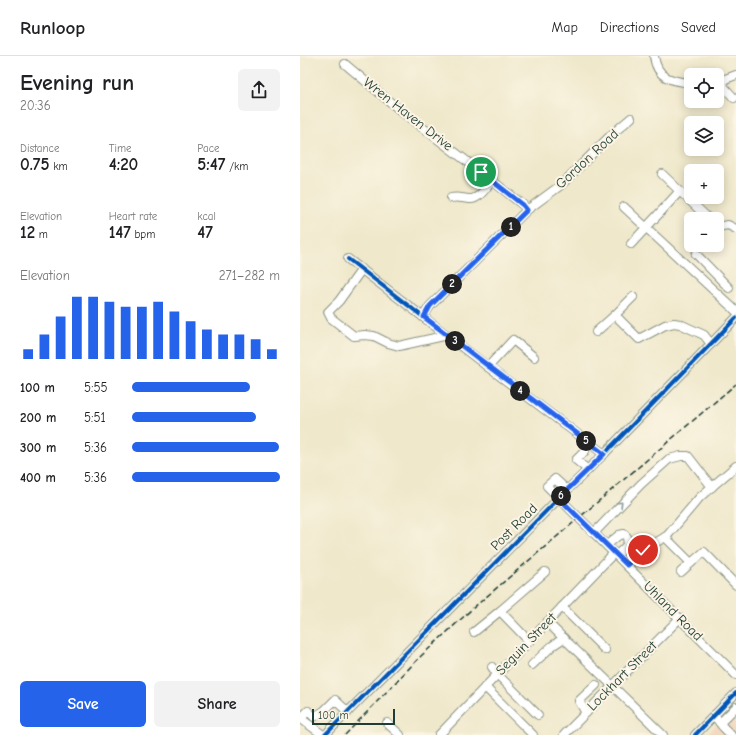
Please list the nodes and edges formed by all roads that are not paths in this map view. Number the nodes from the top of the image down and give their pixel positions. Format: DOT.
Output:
graph roads {
  1 [pos="654,56"];
  2 [pos="345,64"];
  3 [pos="736,75"];
  4 [pos="724,80"];
  5 [pos="684,82"];
  6 [pos="724,87"];
  7 [pos="734,98"];
  8 [pos="631,118"];
  9 [pos="662,174"];
  10 [pos="492,181"];
  11 [pos="679,192"];
  12 [pos="451,198"];
  13 [pos="624,206"];
  14 [pos="527,210"];
  15 [pos="700,212"];
  16 [pos="724,226"];
  17 [pos="647,228"];
  18 [pos="736,229"];
  19 [pos="632,244"];
  20 [pos="696,254"];
  21 [pos="348,259"];
  22 [pos="362,269"];
  23 [pos="732,286"];
  24 [pos="721,296"];
  25 [pos="633,297"];
  26 [pos="736,311"];
  27 [pos="615,315"];
  28 [pos="424,317"];
  29 [pos="736,318"];
  30 [pos="596,332"];
  31 [pos="448,335"];
  32 [pos="711,344"];
  33 [pos="534,357"];
  34 [pos="488,367"];
  35 [pos="585,451"];
  36 [pos="604,454"];
  37 [pos="736,466"];
  38 [pos="588,470"];
  39 [pos="712,487"];
  40 [pos="567,490"];
  41 [pos="559,498"];
  42 [pos="594,532"];
  43 [pos="665,537"];
  44 [pos="606,545"];
  45 [pos="615,554"];
  46 [pos="691,563"];
  47 [pos="627,565"];
  48 [pos="545,572"];
  49 [pos="681,572"];
  50 [pos="736,585"];
  51 [pos="562,607"];
  52 [pos="500,611"];
  53 [pos="680,618"];
  54 [pos="548,622"];
  55 [pos="474,632"];
  56 [pos="564,638"];
  57 [pos="529,642"];
  58 [pos="509,648"];
  59 [pos="605,650"];
  60 [pos="516,654"];
  61 [pos="532,665"];
  62 [pos="492,667"];
  63 [pos="497,674"];
  64 [pos="736,674"];
  65 [pos="596,685"];
  66 [pos="613,686"];
  67 [pos="485,687"];
  68 [pos="736,693"];
  69 [pos="736,707"];
  70 [pos="348,712"];
  71 [pos="586,713"];
  72 [pos="538,715"];
  73 [pos="714,715"];
  74 [pos="300,718"];
  75 [pos="387,723"];
  76 [pos="720,723"];
  77 [pos="324,735"];
  78 [pos="400,735"];
  79 [pos="439,735"];
  80 [pos="532,735"];
  81 [pos="564,735"];
  82 [pos="663,735"];
  83 [pos="695,735"];
  84 [pos="731,735"];
  1 -- 5 [label="street"];
  2 -- 10 [label="street, Wren Haven Drive"];
  3 -- 4 [label="street"];
  6 -- 7 [label="street"];
  8 -- 14 [label="street, Gordon Road"];
  9 -- 11 [label="street"];
  10 -- 12 [label="street"];
  10 -- 14 [label="street, Wren Haven Drive"];
  11 -- 15 [label="street"];
  11 -- 17 [label="street"];
  13 -- 17 [label="street"];
  14 -- 28 [label="street, Gordon Road"];
  16 -- 18 [label="street"];
  17 -- 19 [label="street"];
  17 -- 24 [label="street"];
  20 -- 23 [label="street"];
  21 -- 22 [label="street"];
  22 -- 28 [label="street"];
  22 -- 31 [label="street"];
  23 -- 24 [label="street"];
  24 -- 26 [label="street"];
  25 -- 27 [label="street"];
  27 -- 30 [label="street"];
  27 -- 32 [label="street"];
  28 -- 31 [label="street"];
  29 -- 32 [label="street, Post Road"];
  31 -- 34 [label="street"];
  32 -- 36 [label="street, Post Road"];
  33 -- 34 [label="street"];
  34 -- 36 [label="street"];
  35 -- 38 [label="street"];
  36 -- 38 [label="street, Post Road"];
  37 -- 39 [label="street"];
  38 -- 40 [label="street, Post Road"];
  42 -- 39 [label="street, one-way"];
  39 -- 43 [label="street"];
  40 -- 41 [label="street, Post Road"];
  40 -- 41 [label="street, Uhland Road"];
  41 -- 42 [label="street, Uhland Road"];
  41 -- 70 [label="street, Post Road"];
  42 -- 44 [label="street, Uhland Road"];
  43 -- 46 [label="street"];
  43 -- 47 [label="street"];
  44 -- 45 [label="street, Uhland Road"];
  44 -- 45 [label="street, Seguin Street"];
  45 -- 47 [label="street, Uhland Road"];
  45 -- 51 [label="street, Seguin Street"];
  46 -- 49 [label="street"];
  46 -- 50 [label="street"];
  47 -- 53 [label="street, Uhland Road"];
  48 -- 52 [label="street"];
  51 -- 54 [label="street, Seguin Street"];
  51 -- 59 [label="street"];
  52 -- 55 [label="street"];
  52 -- 57 [label="street"];
  53 -- 64 [label="street, Uhland Road"];
  53 -- 66 [label="street, Lockhart Street"];
  54 -- 56 [label="street"];
  54 -- 57 [label="street, Seguin Street"];
  56 -- 61 [label="street"];
  56 -- 66 [label="street"];
  57 -- 60 [label="street, Seguin Street"];
  58 -- 60 [label="street"];
  60 -- 63 [label="street, Seguin Street"];
  62 -- 63 [label="street"];
  63 -- 67 [label="street, Seguin Street"];
  63 -- 72 [label="street"];
  65 -- 71 [label="street"];
  66 -- 71 [label="street, Lockhart Street"];
  66 -- 82 [label="street"];
  67 -- 79 [label="street, Seguin Street"];
  67 -- 80 [label="street"];
  68 -- 73 [label="street"];
  69 -- 76 [label="street"];
  70 -- 74 [label="street"];
  70 -- 77 [label="street, Post Road"];
  71 -- 81 [label="street, Lockhart Street"];
  73 -- 76 [label="street"];
  73 -- 83 [label="street"];
  74 -- 77 [label="street"];
  75 -- 78 [label="street"];
  76 -- 84 [label="street"];
}
